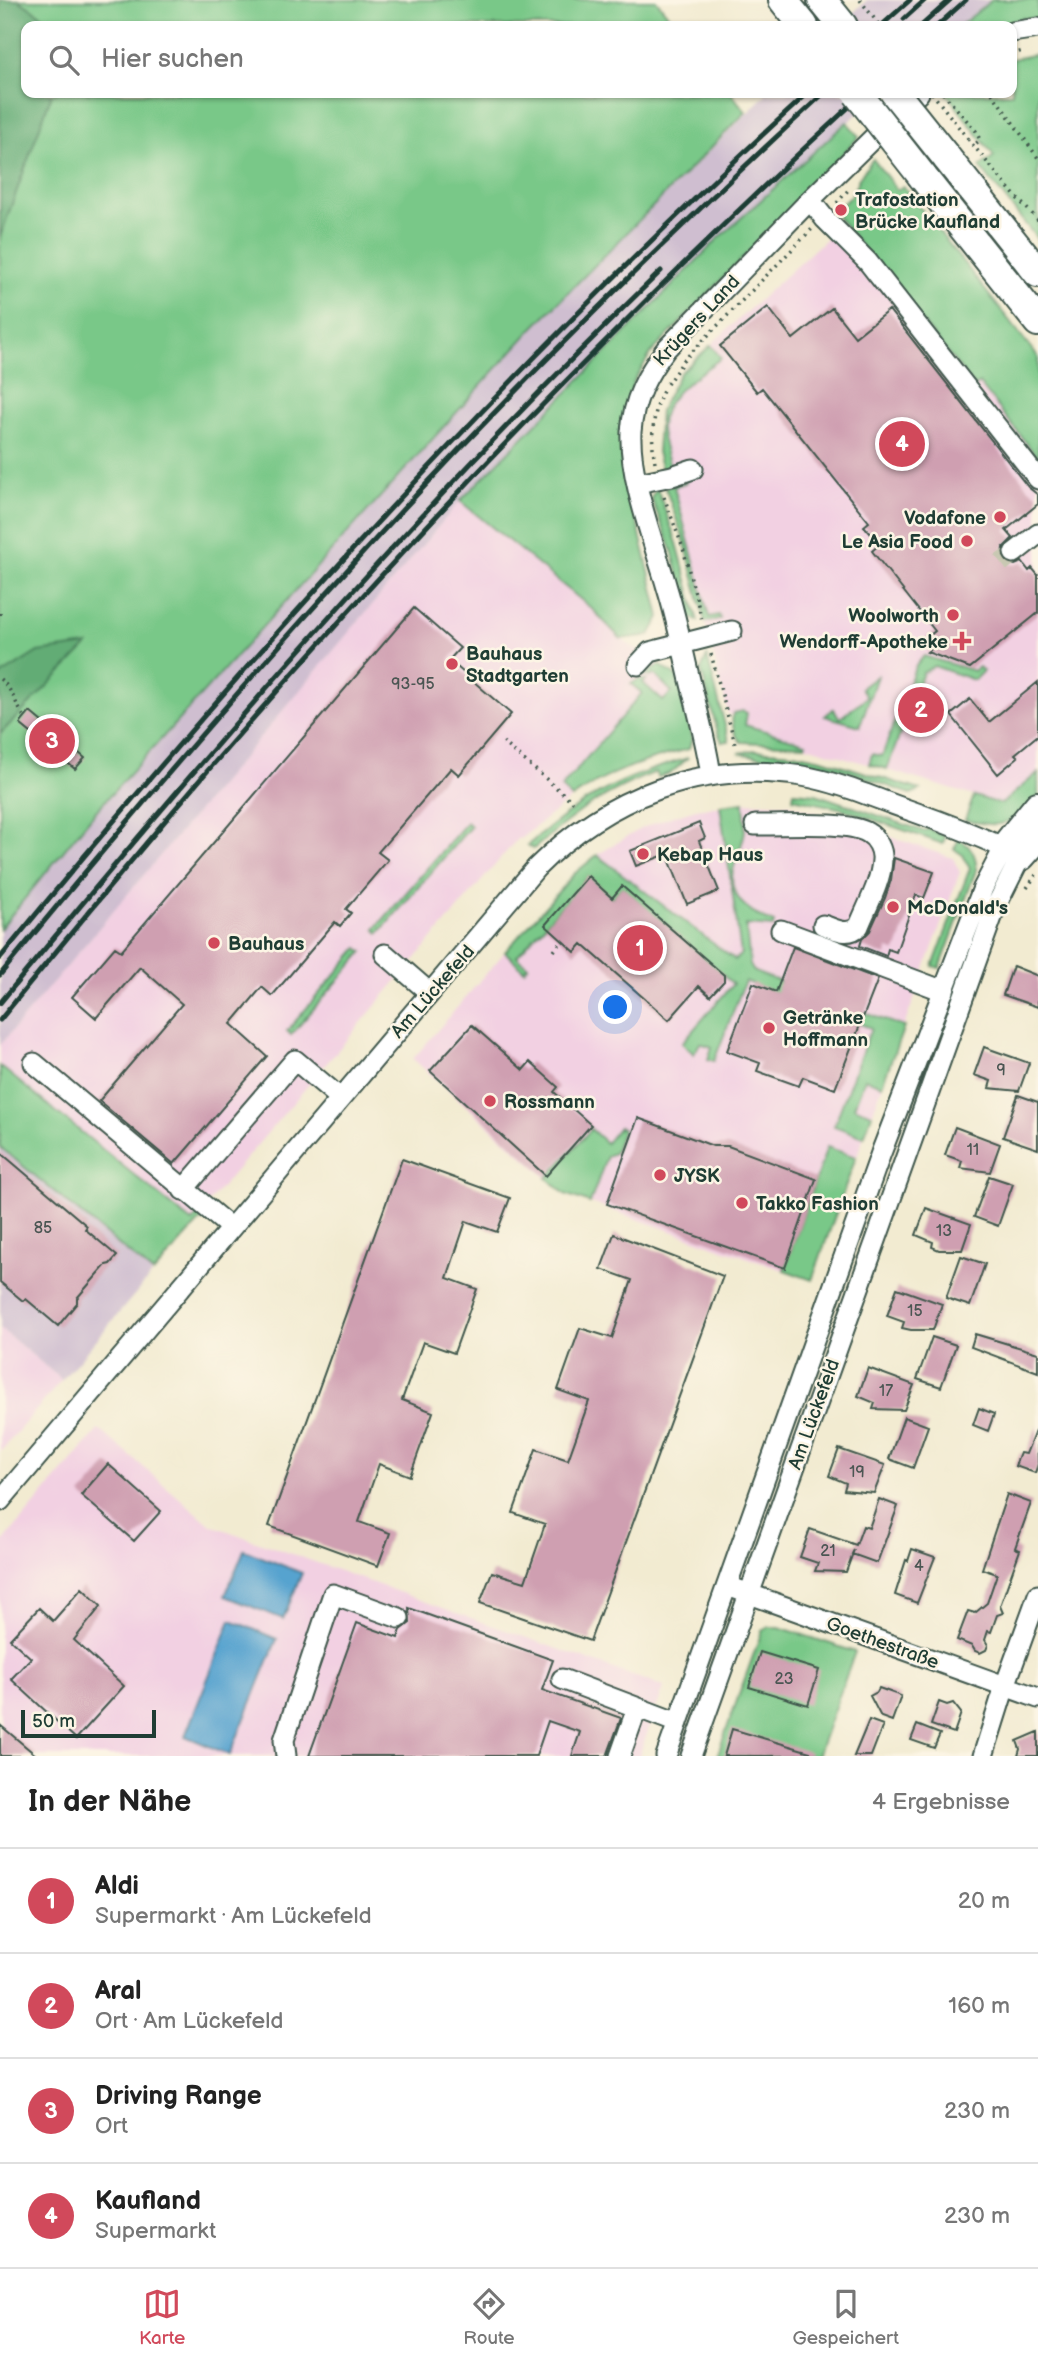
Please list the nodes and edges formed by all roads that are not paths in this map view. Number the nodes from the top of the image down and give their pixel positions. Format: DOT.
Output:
graph roads {
  1 [pos="783,0"];
  2 [pos="800,21"];
  3 [pos="1038,28"];
  4 [pos="1017,31"];
  5 [pos="861,98"];
  6 [pos="899,98"];
  7 [pos="924,98"];
  8 [pos="810,201"];
  9 [pos="1038,273"];
  10 [pos="1038,322"];
  11 [pos="693,469"];
  12 [pos="1038,479"];
  13 [pos="638,484"];
  14 [pos="1038,534"];
  15 [pos="1014,553"];
  16 [pos="732,631"];
  17 [pos="682,644"];
  18 [pos="638,665"];
  19 [pos="711,775"];
  20 [pos="1038,806"];
  21 [pos="755,825"];
  22 [pos="1021,847"];
  23 [pos="823,925"];
  24 [pos="781,930"];
  25 [pos="859,949"];
  26 [pos="385,954"];
  27 [pos="946,986"];
  28 [pos="430,993"];
  29 [pos="34,1063"];
  30 [pos="340,1098"];
  31 [pos="183,1190"];
  32 [pos="230,1228"];
  33 [pos="0,1502"];
  34 [pos="728,1586"];
  35 [pos="748,1593"];
  36 [pos="1038,1595"];
  37 [pos="400,1618"];
  38 [pos="562,1679"];
  39 [pos="1005,1686"];
  40 [pos="1038,1698"];
  41 [pos="637,1708"];
  42 [pos="677,1723"];
  43 [pos="286,1756"];
  44 [pos="620,1756"];
  45 [pos="666,1756"];
  46 [pos="691,1756"];
  47 [pos="983,1756"];
  1 -- 2 [label="highway"];
  3 -- 4 [label="street"];
  5 -- 10 [label="highway, bridge"];
  6 -- 9 [label="highway, bridge"];
  7 -- 8 [label="street, Krügers Land"];
  8 -- 12 [label="street"];
  8 -- 13 [label="street, Krügers Land"];
  11 -- 13 [label="street"];
  13 -- 17 [label="street, Krügers Land"];
  14 -- 15 [label="street"];
  16 -- 17 [label="street"];
  17 -- 18 [label="street"];
  17 -- 19 [label="street, Krügers Land"];
  19 -- 22 [label="street, Am Lückefeld"];
  19 -- 28 [label="street, Am Lückefeld"];
  20 -- 22 [label="highway"];
  21 -- 23 [label="street"];
  22 -- 27 [label="street, Am Lückefeld"];
  22 -- 35 [label="street, Am Lückefeld"];
  24 -- 27 [label="street"];
  25 -- 27 [label="street"];
  26 -- 28 [label="street"];
  27 -- 34 [label="street, Am Lückefeld"];
  28 -- 30 [label="street, Am Lückefeld"];
  29 -- 31 [label="street"];
  30 -- 31 [label="street"];
  30 -- 32 [label="street, Am Lückefeld"];
  31 -- 32 [label="street"];
  32 -- 33 [label="street, Am Lückefeld"];
  34 -- 35 [label="street, Goethestraße"];
  34 -- 42 [label="street, Am Lückefeld"];
  35 -- 39 [label="street, Goethestraße"];
  35 -- 46 [label="street, Am Lückefeld"];
  36 -- 39 [label="street"];
  37 -- 43 [label="street"];
  38 -- 41 [label="street"];
  39 -- 40 [label="street, Goethestraße"];
  39 -- 47 [label="street"];
  41 -- 42 [label="street"];
  41 -- 44 [label="street"];
  42 -- 45 [label="street, Am Lückefeld"];
}
